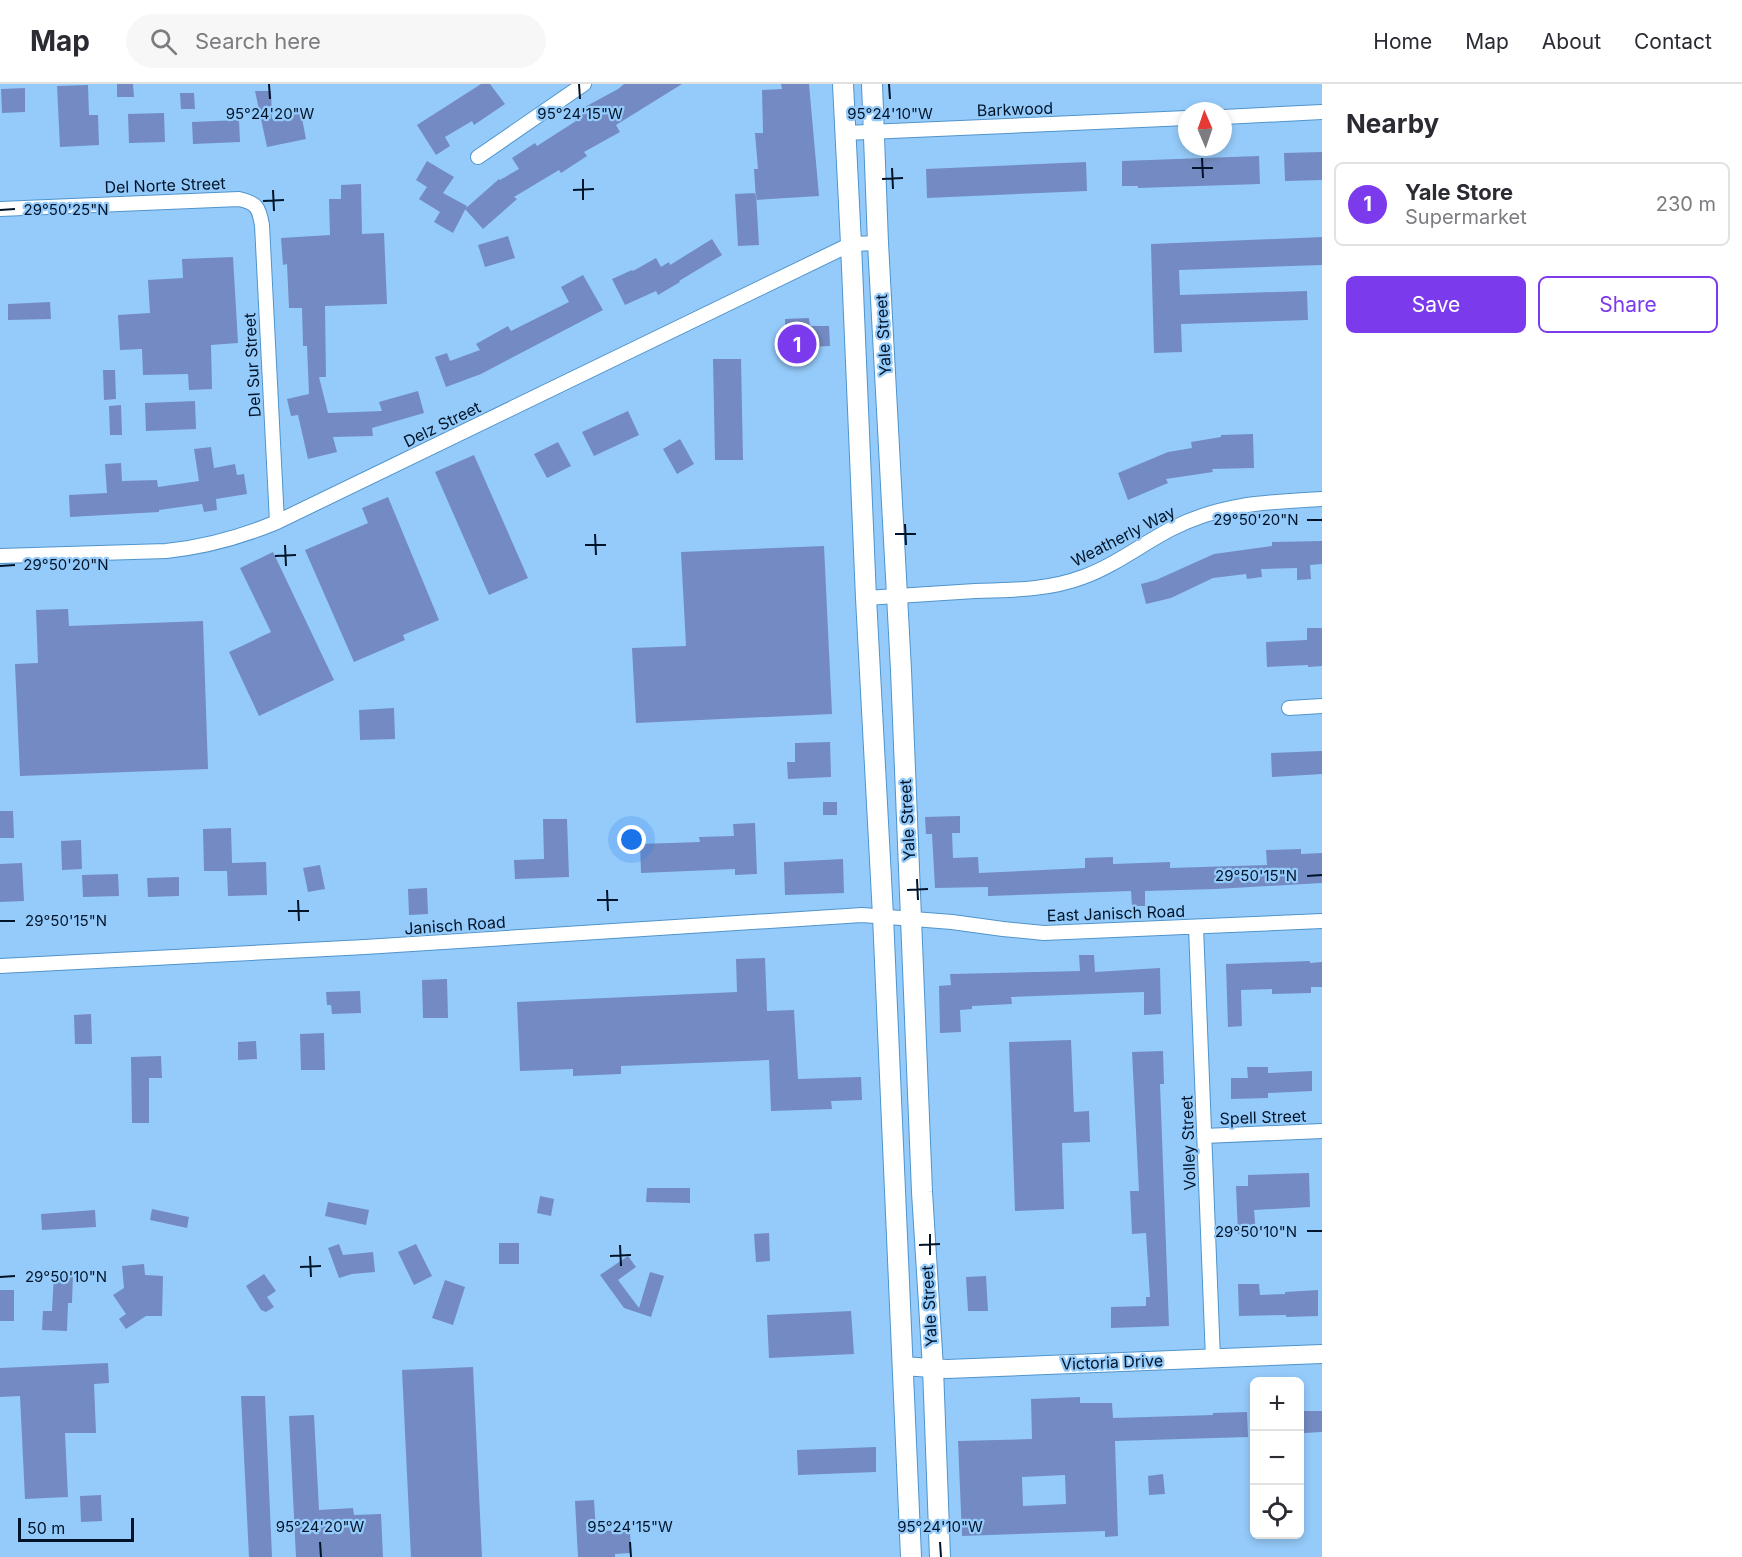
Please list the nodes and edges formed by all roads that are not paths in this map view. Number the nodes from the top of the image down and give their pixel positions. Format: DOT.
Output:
graph roads {
  1 [pos="584,84"];
  2 [pos="843,84"];
  3 [pos="872,84"];
  4 [pos="1322,112"];
  5 [pos="1232,117"];
  6 [pos="1178,118"];
  7 [pos="874,131"];
  8 [pos="845,133"];
  9 [pos="478,157"];
  10 [pos="256,206"];
  11 [pos="0,209"];
  12 [pos="878,243"];
  13 [pos="851,244"];
  14 [pos="1322,499"];
  15 [pos="277,522"];
  16 [pos="0,556"];
  17 [pos="897,596"];
  18 [pos="866,598"];
  19 [pos="1322,706"];
  20 [pos="1289,708"];
  21 [pos="883,916"];
  22 [pos="912,919"];
  23 [pos="1322,921"];
  24 [pos="1196,927"];
  25 [pos="0,966"];
  26 [pos="1322,1131"];
  27 [pos="1204,1136"];
  28 [pos="895,1192"];
  29 [pos="922,1192"];
  30 [pos="1322,1354"];
  31 [pos="1213,1359"];
  32 [pos="902,1366"];
  33 [pos="933,1368"];
  34 [pos="911,1557"];
  35 [pos="940,1557"];
  1 -- 9 [label="street"];
  2 -- 8 [label="main road, Yale Street"];
  3 -- 7 [label="main road, Yale Street"];
  4 -- 5 [label="street"];
  6 -- 7 [label="street, Barkwood"];
  7 -- 8 [label="street, Barkwood"];
  7 -- 12 [label="main road, Yale Street"];
  8 -- 13 [label="main road, Yale Street"];
  10 -- 11 [label="street, Del Norte Street"];
  10 -- 15 [label="street, Del Sur Street"];
  12 -- 13 [label="street, Delz Street"];
  12 -- 17 [label="main road, Yale Street"];
  13 -- 15 [label="street, Delz Street"];
  13 -- 18 [label="main road, Yale Street"];
  14 -- 17 [label="street, Weatherly Way"];
  15 -- 16 [label="street, Delz Street"];
  17 -- 18 [label="street, Weatherly Way"];
  17 -- 22 [label="main road, Yale Street"];
  18 -- 21 [label="main road, Yale Street"];
  19 -- 20 [label="street"];
  21 -- 22 [label="street, Janisch Road"];
  21 -- 25 [label="street, Janisch Road"];
  21 -- 28 [label="main road, Yale Street"];
  22 -- 24 [label="street, East Janisch Road"];
  22 -- 29 [label="main road, Yale Street"];
  23 -- 24 [label="street, East Janisch Road"];
  24 -- 27 [label="street, Volley Street"];
  26 -- 27 [label="street, Spell Street"];
  27 -- 31 [label="street, Volley Street"];
  28 -- 29 [label="main road"];
  28 -- 32 [label="main road, Yale Street"];
  29 -- 33 [label="main road, Yale Street"];
  30 -- 31 [label="street, Victoria Drive"];
  31 -- 33 [label="street, Victoria Drive"];
  32 -- 33 [label="street, Victoria Drive"];
  32 -- 34 [label="main road, Yale Street"];
  33 -- 35 [label="main road, Yale Street"];
}
